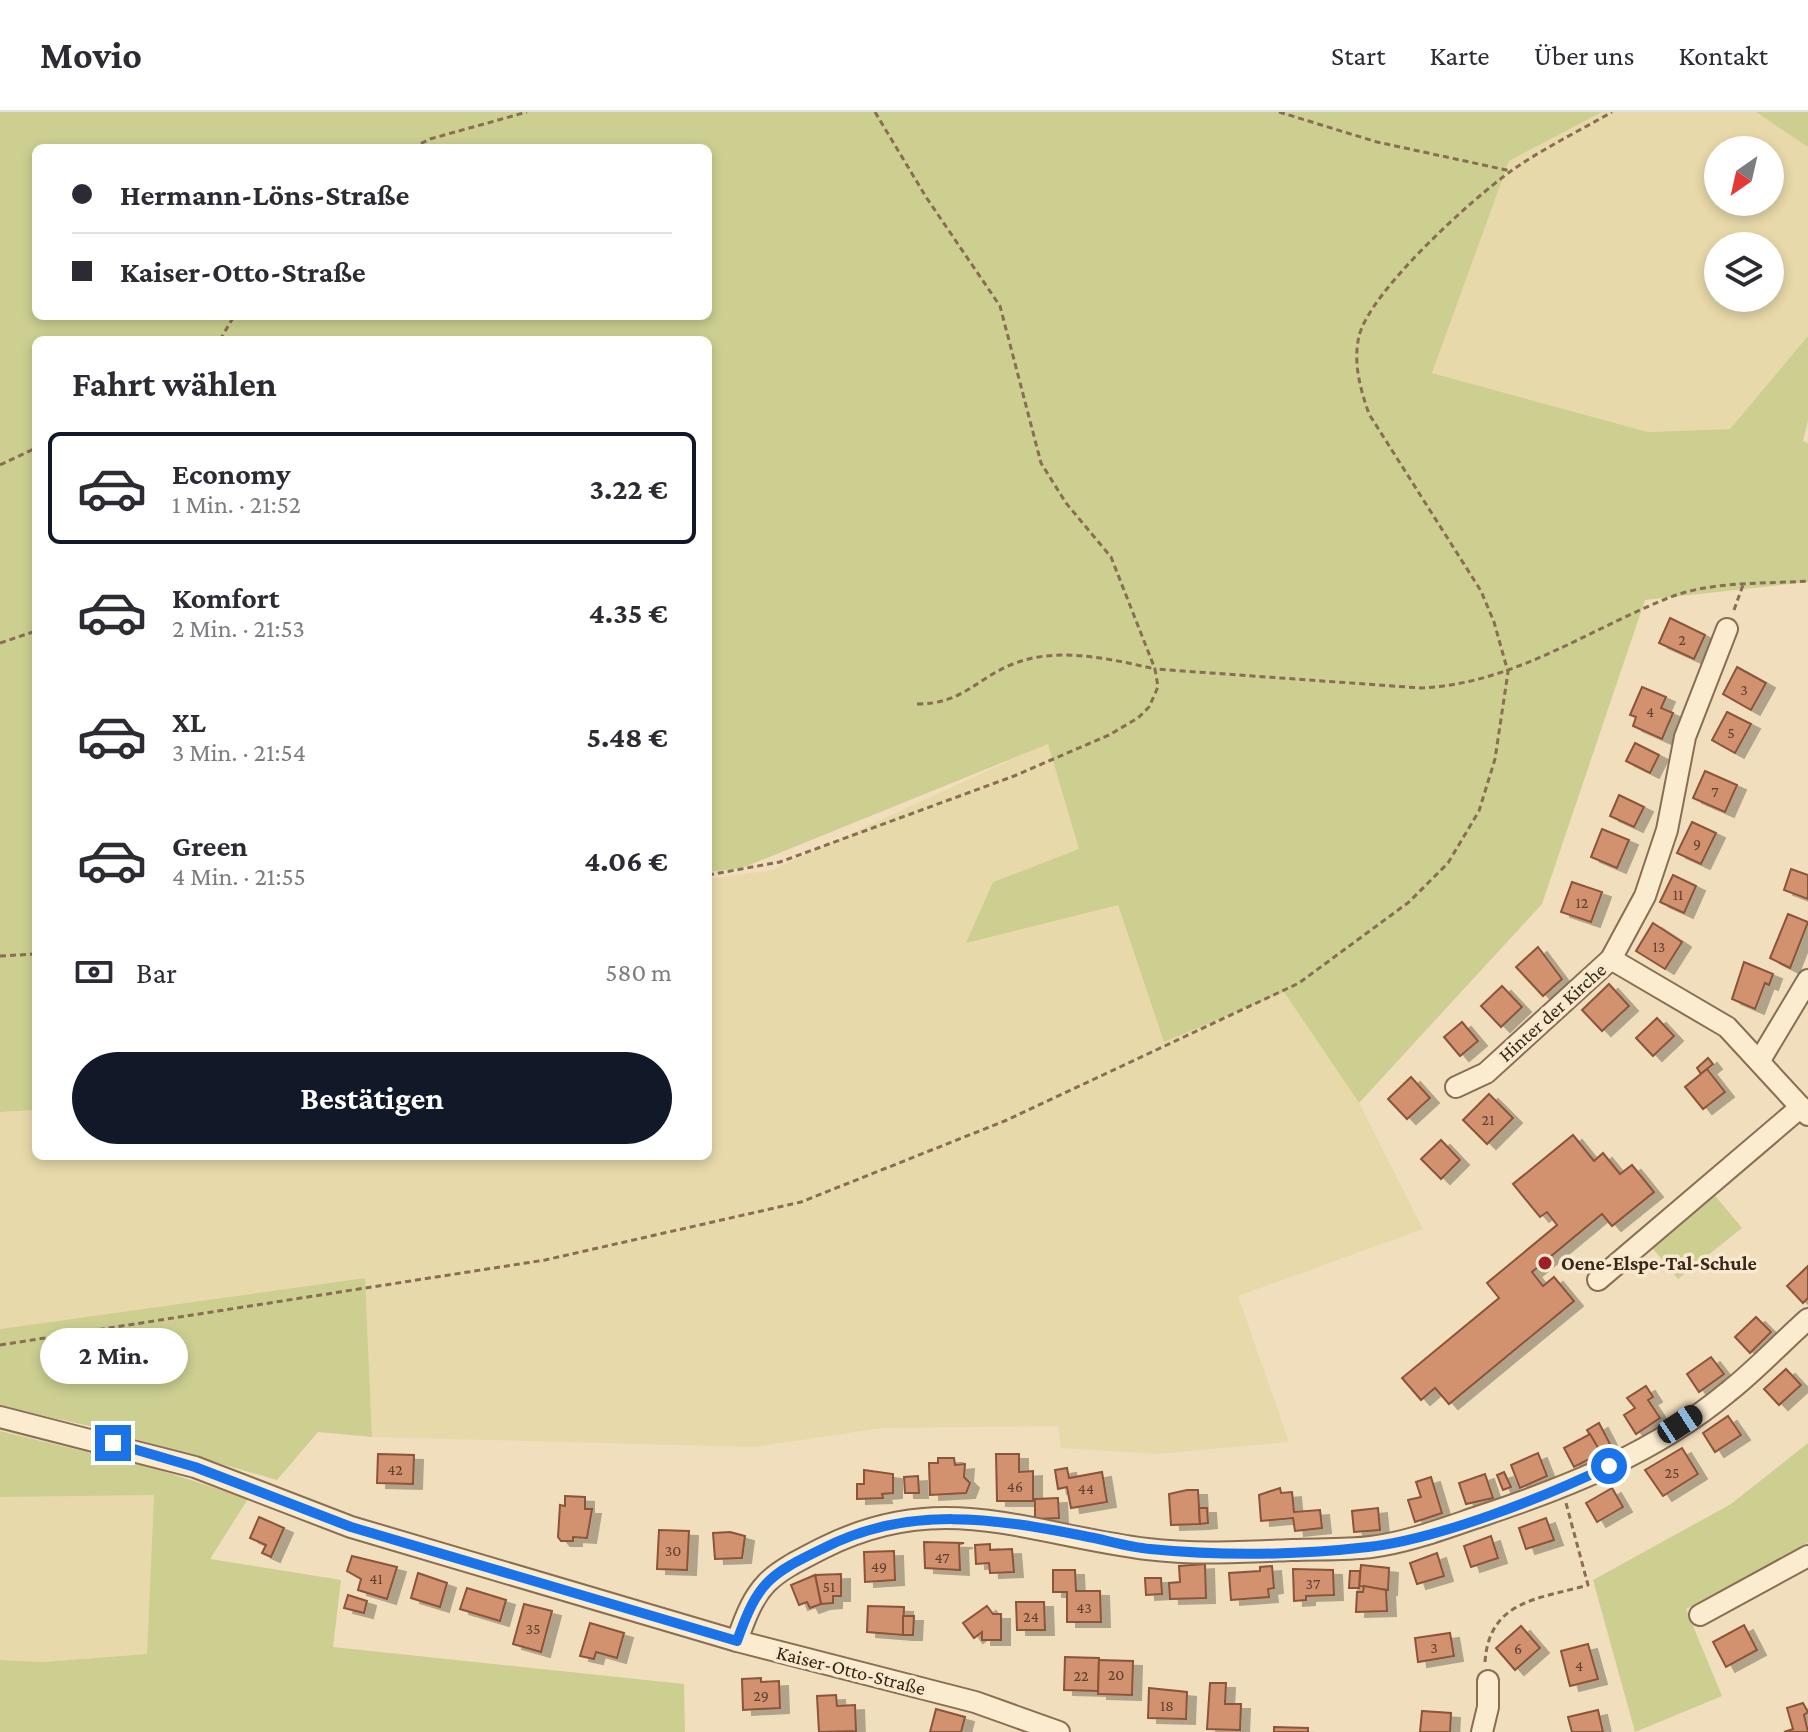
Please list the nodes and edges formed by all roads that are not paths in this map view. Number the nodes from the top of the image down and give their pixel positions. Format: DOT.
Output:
graph roads {
  1 [pos="1727,629"];
  2 [pos="1611,959"];
  3 [pos="1808,980"];
  4 [pos="1760,1060"];
  5 [pos="1456,1087"];
  6 [pos="1805,1111"];
  7 [pos="1598,1280"];
  8 [pos="1808,1319"];
  9 [pos="0,1417"];
  10 [pos="1808,1556"];
  11 [pos="1700,1615"];
  12 [pos="737,1641"];
  13 [pos="1488,1681"];
  14 [pos="1059,1732"];
  15 [pos="1482,1732"];
  1 -- 2 [label="street, Hinter der Kirche"];
  2 -- 4 [label="street"];
  2 -- 5 [label="street, Hinter der Kirche"];
  3 -- 4 [label="street"];
  4 -- 6 [label="street"];
  6 -- 7 [label="street"];
  8 -- 12 [label="street"];
  9 -- 12 [label="street, Kaiser-Otto-Straße"];
  10 -- 11 [label="street"];
  12 -- 14 [label="street, Kaiser-Otto-Straße"];
  13 -- 15 [label="street"];
}
